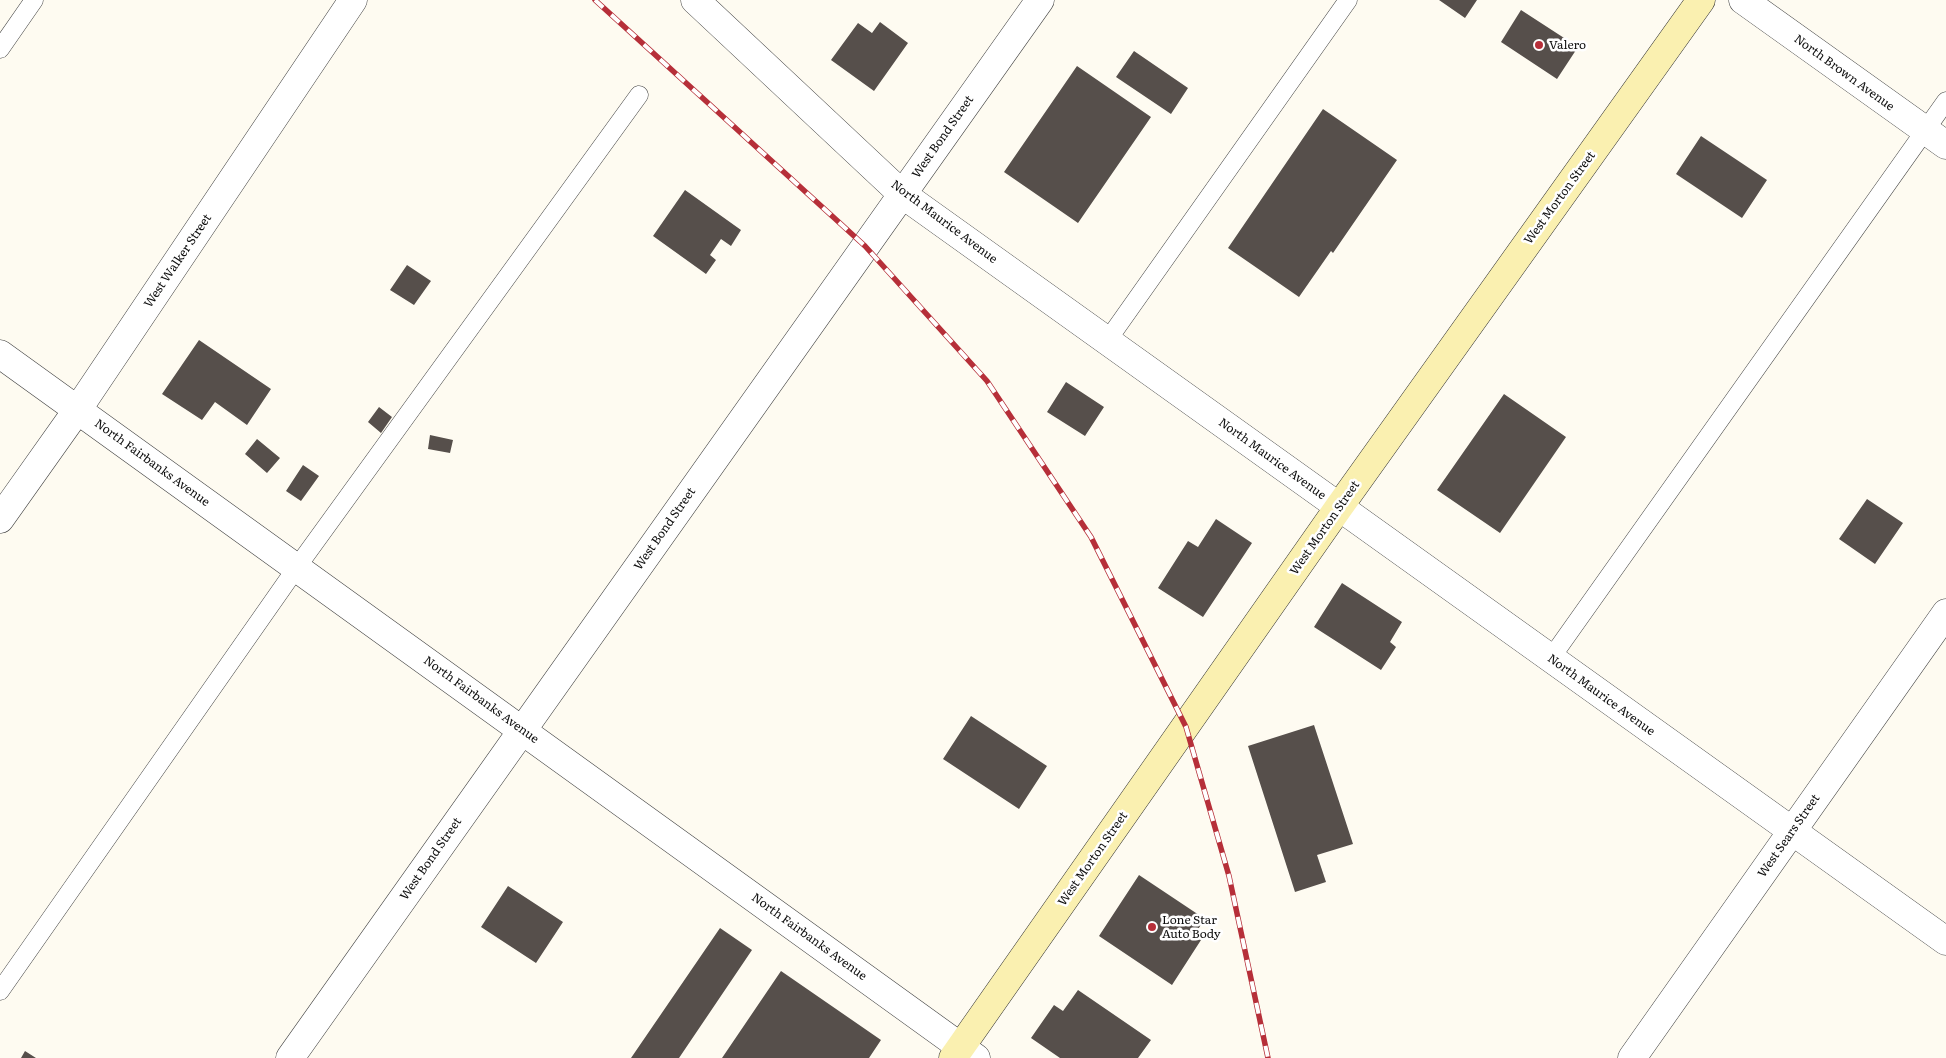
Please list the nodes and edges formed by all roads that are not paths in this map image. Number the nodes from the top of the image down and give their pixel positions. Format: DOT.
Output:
graph roads {
  1 [pos="34,0"];
  2 [pos="353,0"];
  3 [pos="695,0"];
  4 [pos="1040,0"];
  5 [pos="1348,0"];
  6 [pos="1701,0"];
  7 [pos="1743,0"];
  8 [pos="0,49"];
  9 [pos="639,95"];
  10 [pos="1946,101"];
  11 [pos="1936,138"];
  12 [pos="902,194"];
  13 [pos="1106,341"];
  14 [pos="0,354"];
  15 [pos="78,409"];
  16 [pos="1339,507"];
  17 [pos="0,519"];
  18 [pos="297,567"];
  19 [pos="1946,613"];
  20 [pos="1551,658"];
  21 [pos="522,730"];
  22 [pos="1792,831"];
  23 [pos="1946,941"];
  24 [pos="0,991"];
  25 [pos="964,1054"];
  26 [pos="290,1058"];
  27 [pos="1632,1058"];
  1 -- 8 [label="lane"];
  2 -- 15 [label="street, West Walker Street"];
  3 -- 12 [label="street, North Maurice Avenue"];
  4 -- 12 [label="street, West Bond Street"];
  5 -- 13 [label="lane"];
  6 -- 16 [label="main road, West Morton Street"];
  7 -- 11 [label="street, North Brown Avenue"];
  9 -- 18 [label="lane"];
  10 -- 11 [label="lane"];
  11 -- 20 [label="lane"];
  12 -- 13 [label="street, North Maurice Avenue"];
  12 -- 21 [label="street, West Bond Street"];
  13 -- 16 [label="street, North Maurice Avenue"];
  14 -- 15 [label="street, North Fairbanks Avenue"];
  15 -- 17 [label="street, West Walker Street"];
  15 -- 18 [label="street, North Fairbanks Avenue"];
  16 -- 20 [label="street, North Maurice Avenue"];
  16 -- 25 [label="main road, West Morton Street"];
  18 -- 21 [label="street, North Fairbanks Avenue"];
  18 -- 24 [label="lane"];
  19 -- 22 [label="street, West Sears Street"];
  20 -- 22 [label="street, North Maurice Avenue"];
  21 -- 25 [label="street, North Fairbanks Avenue"];
  21 -- 26 [label="street, West Bond Street"];
  22 -- 23 [label="street, North Maurice Avenue"];
  22 -- 27 [label="street, West Sears Street"];
}
